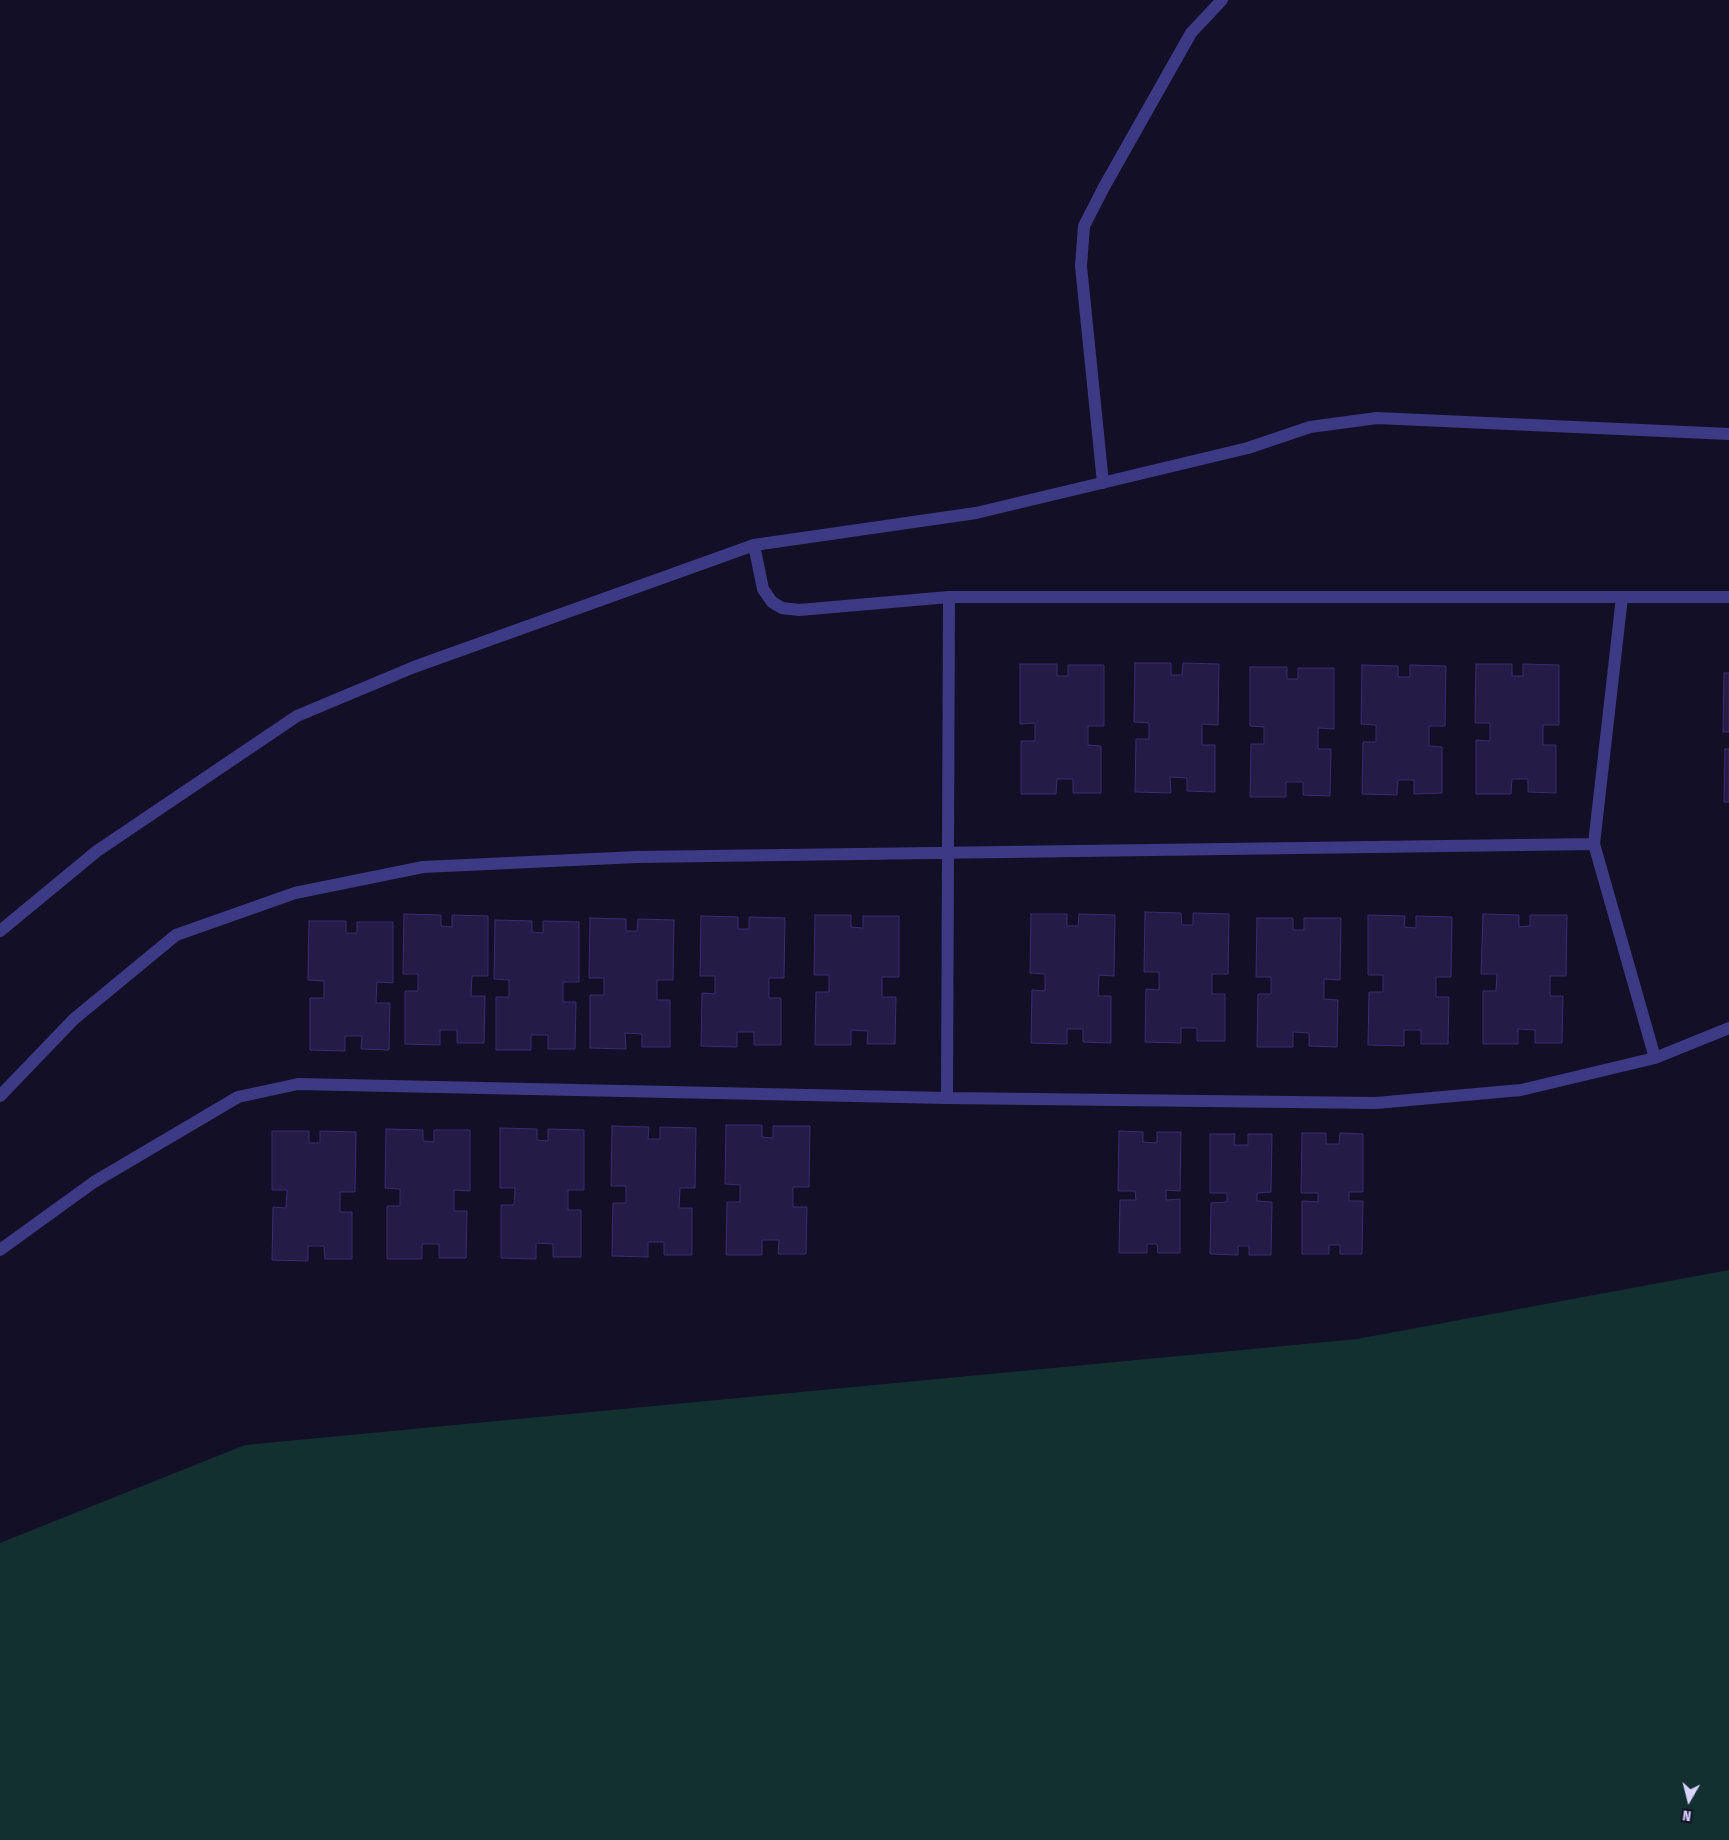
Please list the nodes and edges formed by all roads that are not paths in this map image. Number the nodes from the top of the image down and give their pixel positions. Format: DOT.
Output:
graph roads {
  1 [pos="1222,0"];
  2 [pos="1729,434"];
  3 [pos="1103,483"];
  4 [pos="754,545"];
  5 [pos="948,597"];
  6 [pos="1622,597"];
  7 [pos="1729,597"];
  8 [pos="1594,844"];
  9 [pos="946,853"];
  10 [pos="0,931"];
  11 [pos="1729,1028"];
  12 [pos="1654,1058"];
  13 [pos="0,1096"];
  14 [pos="947,1098"];
  15 [pos="0,1250"];
  1 -- 3 [label="street"];
  2 -- 3 [label="street"];
  3 -- 4 [label="street"];
  4 -- 5 [label="street"];
  4 -- 10 [label="street"];
  5 -- 6 [label="street"];
  5 -- 9 [label="street"];
  6 -- 7 [label="street"];
  6 -- 8 [label="street"];
  8 -- 9 [label="street"];
  8 -- 12 [label="street"];
  9 -- 13 [label="street"];
  9 -- 14 [label="street"];
  11 -- 12 [label="street"];
  12 -- 14 [label="street"];
  14 -- 15 [label="street"];
}
